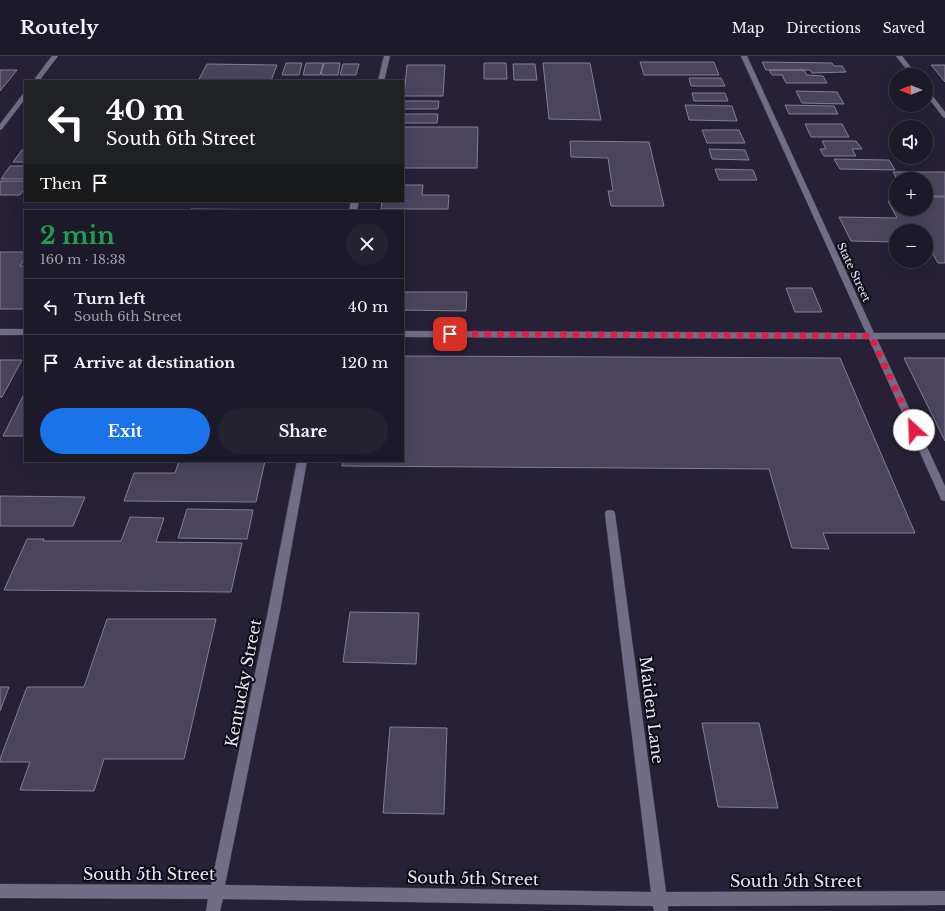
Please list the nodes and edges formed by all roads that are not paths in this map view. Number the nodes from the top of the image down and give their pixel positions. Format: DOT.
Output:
graph roads {
  1 [pos="55,56"];
  2 [pos="387,56"];
  3 [pos="744,56"];
  4 [pos="899,56"];
  5 [pos="908,68"];
  6 [pos="37,80"];
  7 [pos="381,80"];
  8 [pos="24,96"];
  9 [pos="933,100"];
  10 [pos="945,116"];
  11 [pos="0,128"];
  12 [pos="0,332"];
  13 [pos="24,332"];
  14 [pos="404,334"];
  15 [pos="871,336"];
  16 [pos="945,336"];
  17 [pos="302,462"];
  18 [pos="945,497"];
  19 [pos="610,514"];
  20 [pos="0,891"];
  21 [pos="217,892"];
  22 [pos="945,898"];
  23 [pos="660,905"];
  24 [pos="213,911"];
  1 -- 6 [label="street"];
  2 -- 7 [label="street"];
  3 -- 15 [label="street, State Street"];
  4 -- 5 [label="street"];
  8 -- 11 [label="street"];
  9 -- 10 [label="street"];
  12 -- 13 [label="street"];
  14 -- 15 [label="street"];
  15 -- 16 [label="street"];
  15 -- 18 [label="street, State Street"];
  17 -- 21 [label="street, Kentucky Street"];
  19 -- 23 [label="street, Maiden Lane"];
  20 -- 21 [label="street, South 5th Street"];
  21 -- 23 [label="street, South 5th Street"];
  21 -- 24 [label="street, Kentucky Street"];
  22 -- 23 [label="street, South 5th Street"];
}
